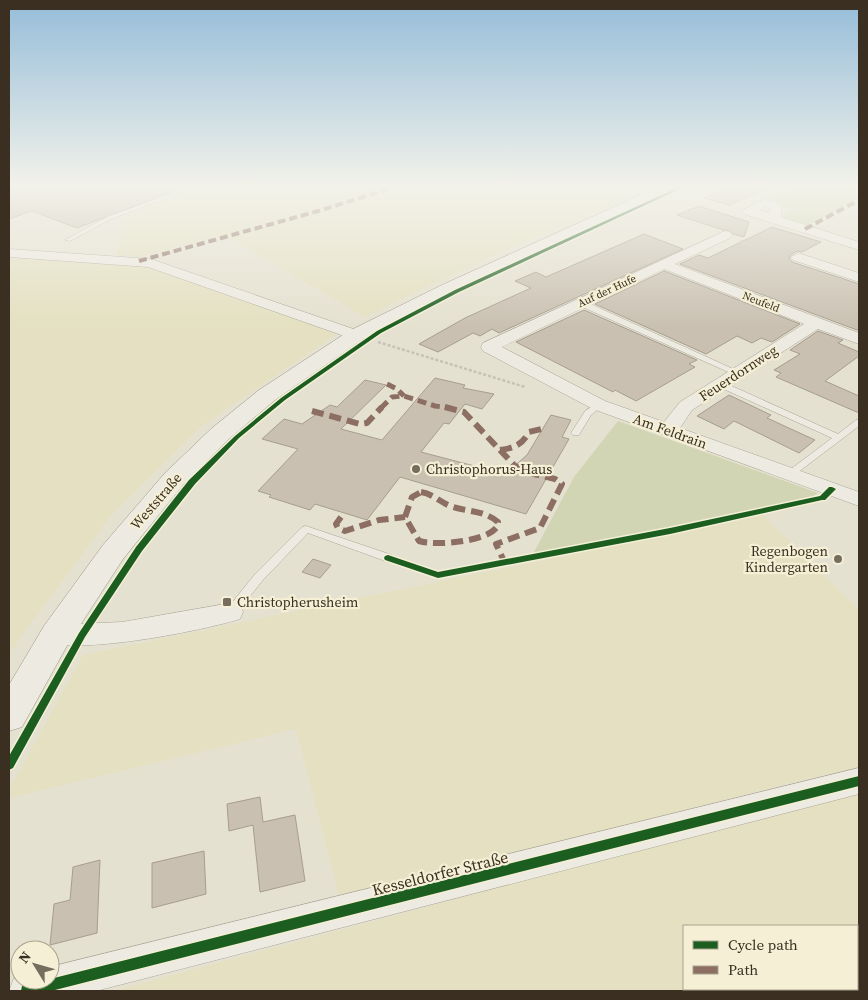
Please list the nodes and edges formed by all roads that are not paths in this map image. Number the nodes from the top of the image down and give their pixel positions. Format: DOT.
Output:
graph roads {
  1 [pos="80,234"];
  2 [pos="569,234"];
  3 [pos="820,234"];
  4 [pos="725,236"];
  5 [pos="68,240"];
  6 [pos="859,246"];
  7 [pos="9,253"];
  8 [pos="798,257"];
  9 [pos="663,264"];
  10 [pos="859,278"];
  11 [pos="581,303"];
  12 [pos="816,323"];
  13 [pos="356,335"];
  14 [pos="859,339"];
  15 [pos="489,347"];
  16 [pos="738,373"];
  17 [pos="720,384"];
  18 [pos="599,404"];
  19 [pos="859,422"];
  20 [pos="668,430"];
  21 [pos="576,433"];
  22 [pos="838,437"];
  23 [pos="790,474"];
  24 [pos="859,499"];
  25 [pos="388,558"];
  26 [pos="231,612"];
  27 [pos="56,635"];
  28 [pos="9,716"];
  29 [pos="859,781"];
  30 [pos="27,991"];
  1 -- 5 [label="lane"];
  2 -- 13 [label="main road, Weststraße"];
  3 -- 6 [label="street"];
  4 -- 9 [label="street, Auf der Hufe"];
  7 -- 13 [label="street"];
  8 -- 10 [label="street"];
  9 -- 11 [label="street, Auf der Hufe"];
  9 -- 12 [label="street, Neufeld"];
  11 -- 15 [label="street, Auf der Hufe"];
  11 -- 16 [label="lane"];
  12 -- 14 [label="street, Neufeld"];
  12 -- 16 [label="street, Feuerdornweg"];
  13 -- 27 [label="main road, Weststraße"];
  15 -- 18 [label="street, Am Feldrain"];
  16 -- 17 [label="street, Feuerdornweg"];
  17 -- 20 [label="street, Feuerdornweg"];
  17 -- 22 [label="lane"];
  18 -- 20 [label="street, Am Feldrain"];
  18 -- 21 [label="lane"];
  19 -- 22 [label="lane"];
  20 -- 23 [label="street, Am Feldrain"];
  22 -- 23 [label="lane"];
  23 -- 24 [label="street, Am Feldrain"];
  25 -- 26 [label="lane"];
  26 -- 27 [label="street"];
  27 -- 28 [label="main road, Weststraße"];
  29 -- 30 [label="street, Kesseldorfer Straße"];
}
